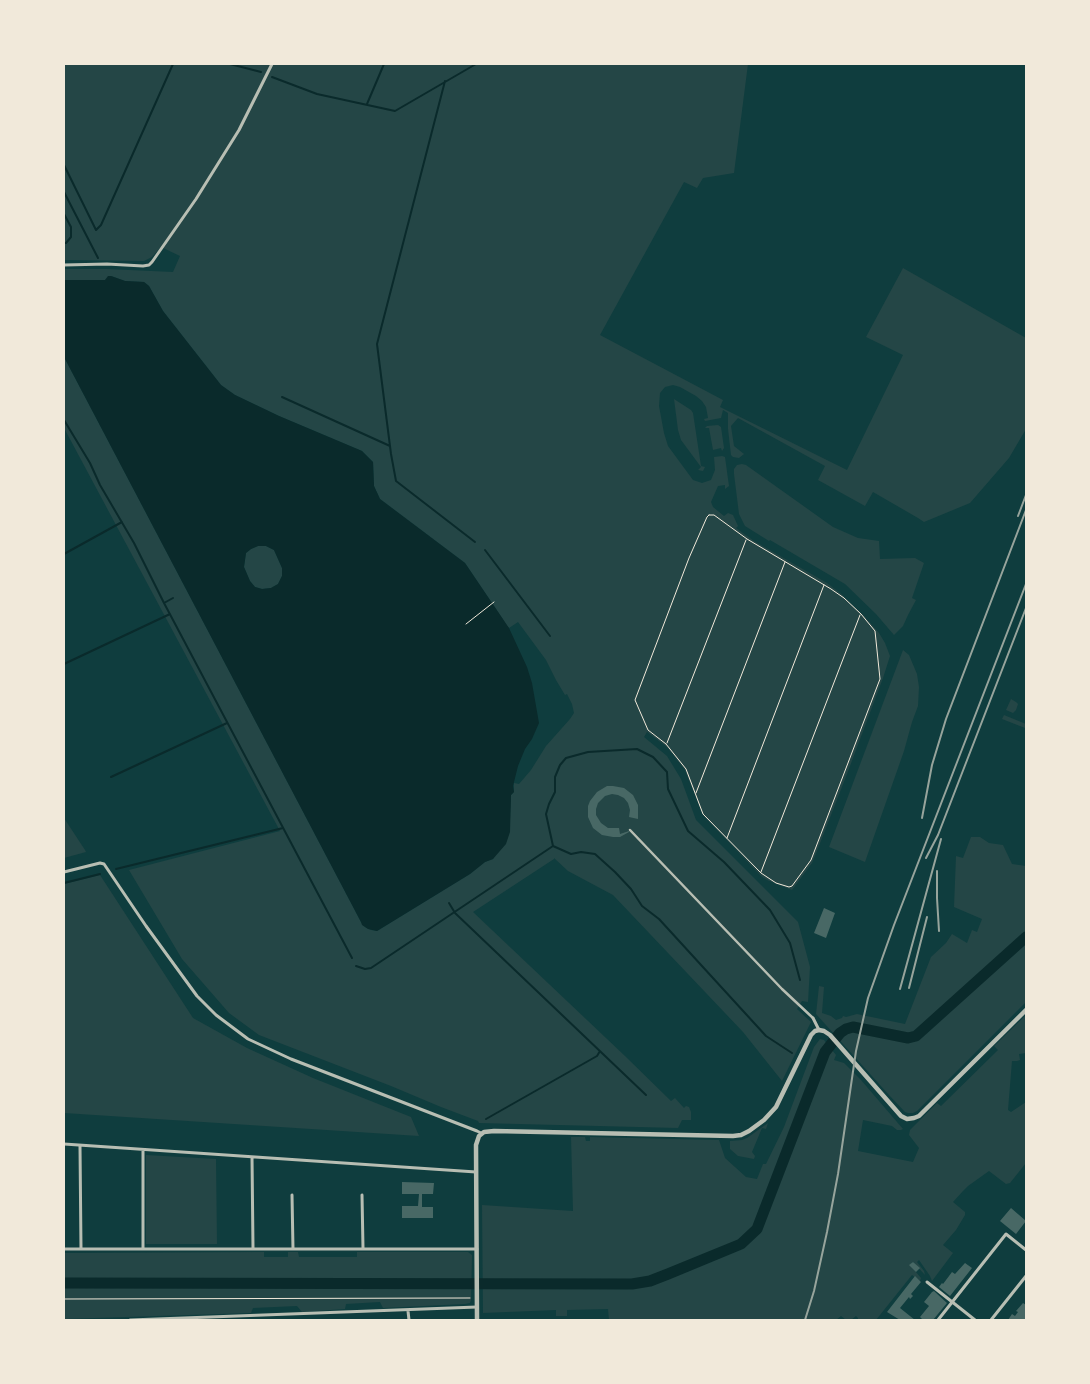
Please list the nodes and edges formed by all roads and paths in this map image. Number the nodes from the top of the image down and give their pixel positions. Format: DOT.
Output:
graph roads {
  1 [pos="272,64"];
  2 [pos="64,265"];
  3 [pos="747,539"];
  4 [pos="785,562"];
  5 [pos="824,584"];
  6 [pos="494,602"];
  7 [pos="860,614"];
  8 [pos="466,624"];
  9 [pos="666,744"];
  10 [pos="695,794"];
  11 [pos="630,830"];
  12 [pos="727,838"];
  13 [pos="64,872"];
  14 [pos="761,873"];
  15 [pos="1026,1010"];
  16 [pos="812,1018"];
  17 [pos="819,1030"];
  18 [pos="482,1133"];
  19 [pos="64,1144"];
  20 [pos="80,1146"];
  21 [pos="143,1150"];
  22 [pos="252,1156"];
  23 [pos="476,1172"];
  24 [pos="292,1195"];
  25 [pos="362,1195"];
  26 [pos="253,1248"];
  27 [pos="363,1248"];
  28 [pos="64,1249"];
  29 [pos="81,1249"];
  30 [pos="143,1249"];
  31 [pos="293,1249"];
  32 [pos="477,1249"];
  33 [pos="1026,1250"];
  34 [pos="1026,1276"];
  35 [pos="927,1282"];
  36 [pos="473,1296"];
  37 [pos="64,1299"];
  38 [pos="952,1302"];
  39 [pos="477,1307"];
  40 [pos="408,1311"];
  41 [pos="204,1319"];
  42 [pos="130,1320"];
  43 [pos="136,1320"];
  44 [pos="409,1320"];
  45 [pos="477,1320"];
  46 [pos="938,1320"];
  47 [pos="975,1320"];
  48 [pos="991,1320"];
  1 -- 2 [label="street"];
  3 -- 4 [label="path"];
  3 -- 9 [label="path"];
  3 -- 9 [label="path"];
  4 -- 5 [label="path"];
  4 -- 10 [label="path"];
  5 -- 7 [label="path"];
  5 -- 12 [label="path"];
  6 -- 8 [label="path"];
  7 -- 14 [label="path"];
  7 -- 14 [label="path"];
  9 -- 10 [label="path"];
  10 -- 12 [label="path"];
  11 -- 16 [label="street"];
  12 -- 14 [label="path"];
  13 -- 18 [label="street"];
  15 -- 17 [label="street"];
  16 -- 17 [label="street"];
  17 -- 18 [label="street"];
  18 -- 23 [label="street"];
  19 -- 20 [label="street"];
  20 -- 21 [label="street"];
  20 -- 29 [label="street"];
  21 -- 22 [label="street"];
  21 -- 30 [label="street"];
  22 -- 23 [label="street"];
  22 -- 26 [label="street"];
  23 -- 32 [label="street"];
  24 -- 31 [label="street"];
  25 -- 27 [label="street"];
  26 -- 30 [label="street"];
  26 -- 31 [label="street"];
  27 -- 31 [label="street"];
  27 -- 32 [label="street"];
  28 -- 29 [label="street"];
  29 -- 30 [label="street"];
  32 -- 39 [label="street"];
  33 -- 38 [label="street"];
  34 -- 48 [label="street"];
  35 -- 38 [label="street"];
  36 -- 37 [label="path"];
  38 -- 46 [label="street"];
  38 -- 47 [label="street"];
  39 -- 40 [label="street"];
  39 -- 45 [label="street"];
  40 -- 41 [label="street"];
  40 -- 44 [label="street"];
  41 -- 43 [label="street"];
  42 -- 43 [label="street"];
}
